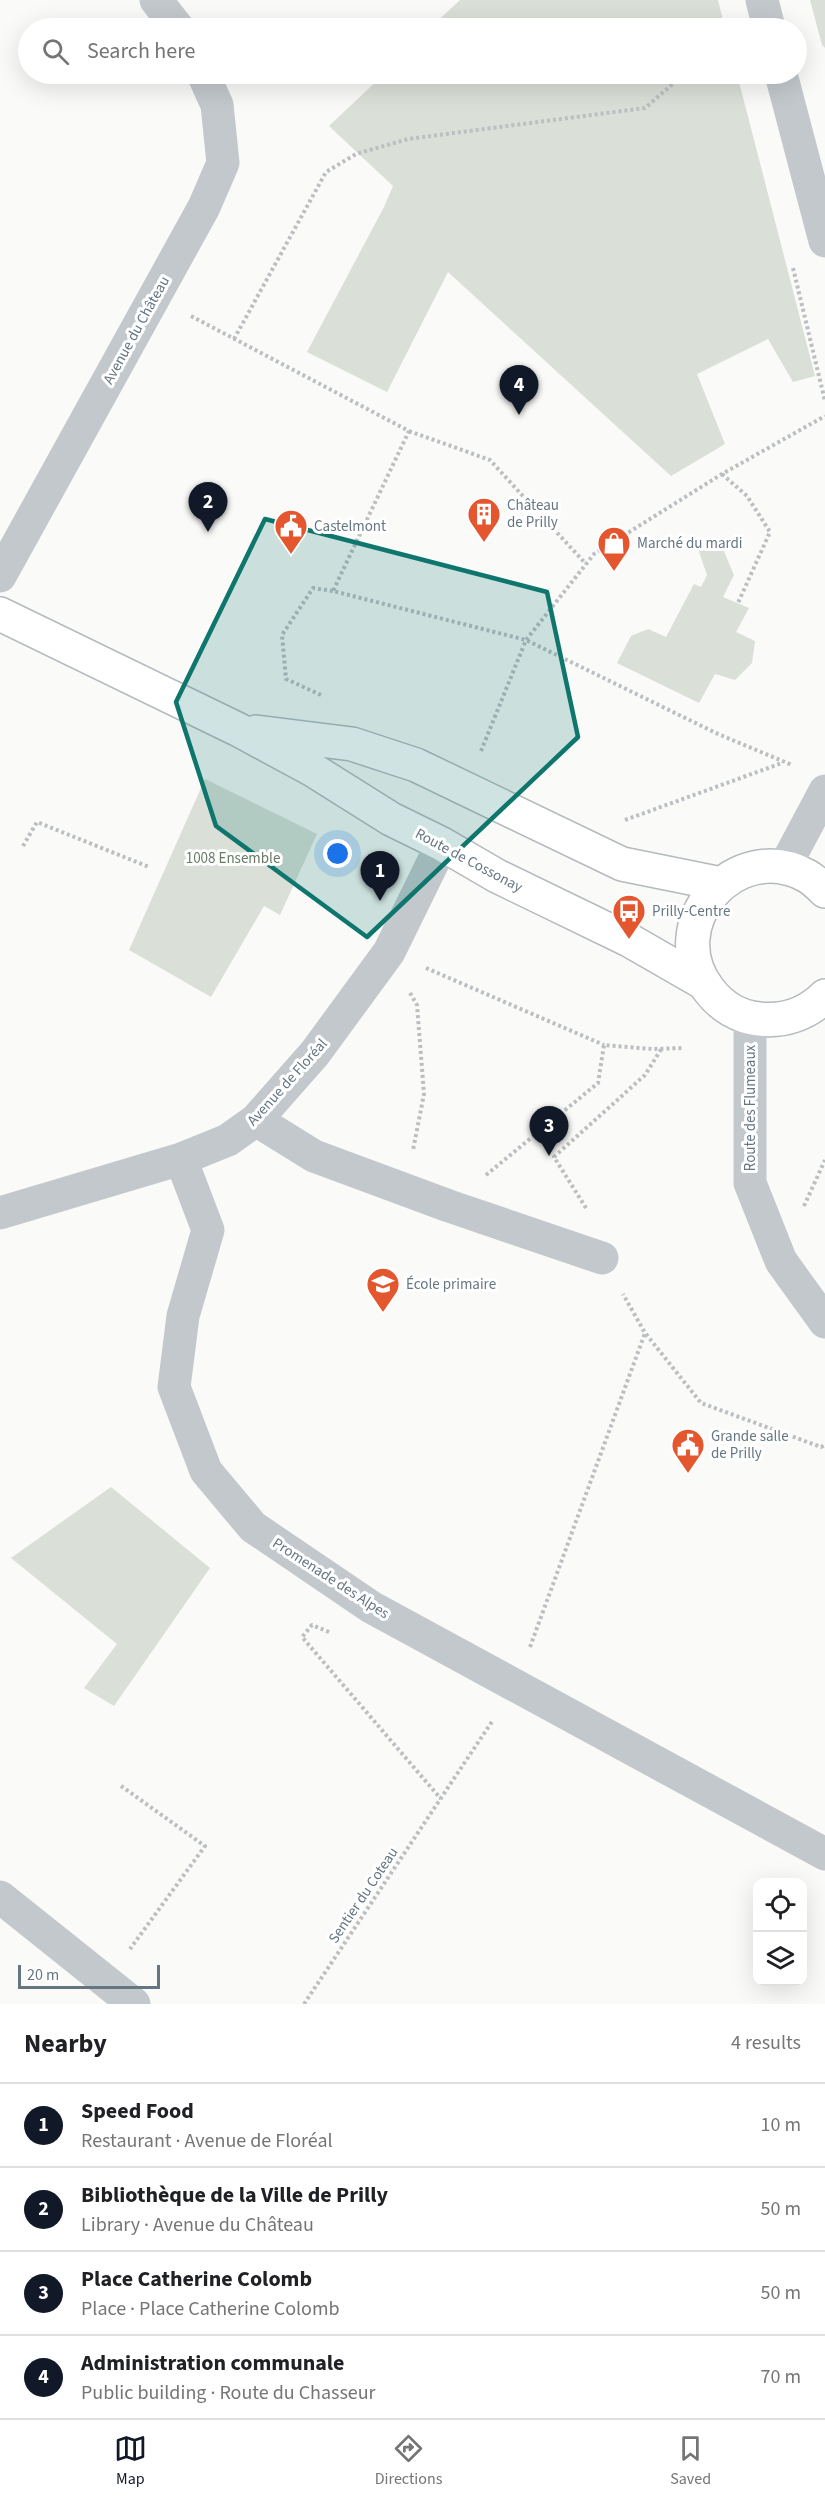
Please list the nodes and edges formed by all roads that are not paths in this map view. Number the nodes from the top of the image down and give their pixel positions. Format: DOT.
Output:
graph roads {
  1 [pos="156,0"];
  2 [pos="762,0"];
  3 [pos="170,18"];
  4 [pos="767,18"];
  5 [pos="208,84"];
  6 [pos="784,84"];
  7 [pos="825,241"];
  8 [pos="0,576"];
  9 [pos="3,623"];
  10 [pos="239,730"];
  11 [pos="825,791"];
  12 [pos="442,844"];
  13 [pos="784,868"];
  14 [pos="721,884"];
  15 [pos="825,891"];
  16 [pos="702,982"];
  17 [pos="825,996"];
  18 [pos="750,1018"];
  19 [pos="256,1120"];
  20 [pos="181,1159"];
  21 [pos="0,1213"];
  22 [pos="602,1258"];
  23 [pos="825,1322"];
  24 [pos="825,1854"];
  25 [pos="0,1897"];
  26 [pos="134,2004"];
  1 -- 3 [label="street"];
  2 -- 4 [label="street"];
  5 -- 8 [label="street, Avenue du Château"];
  6 -- 7 [label="street"];
  9 -- 10 [label="main road, Route de Cossonay"];
  10 -- 12 [label="main road, Route de Cossonay"];
  10 -- 14 [label="main road, Route de Cossonay"];
  11 -- 13 [label="street"];
  12 -- 16 [label="main road, Route de Cossonay"];
  12 -- 19 [label="street, Avenue de Floréal"];
  13 -- 14 [label="main road"];
  13 -- 15 [label="main road"];
  14 -- 16 [label="main road"];
  16 -- 18 [label="main road"];
  17 -- 18 [label="main road"];
  18 -- 23 [label="street, Route des Flumeaux"];
  19 -- 20 [label="street, Avenue de Floréal"];
  19 -- 22 [label="street"];
  20 -- 21 [label="street, Avenue de Floréal"];
  20 -- 24 [label="street, Promenade des Alpes"];
  25 -- 26 [label="street"];
}
